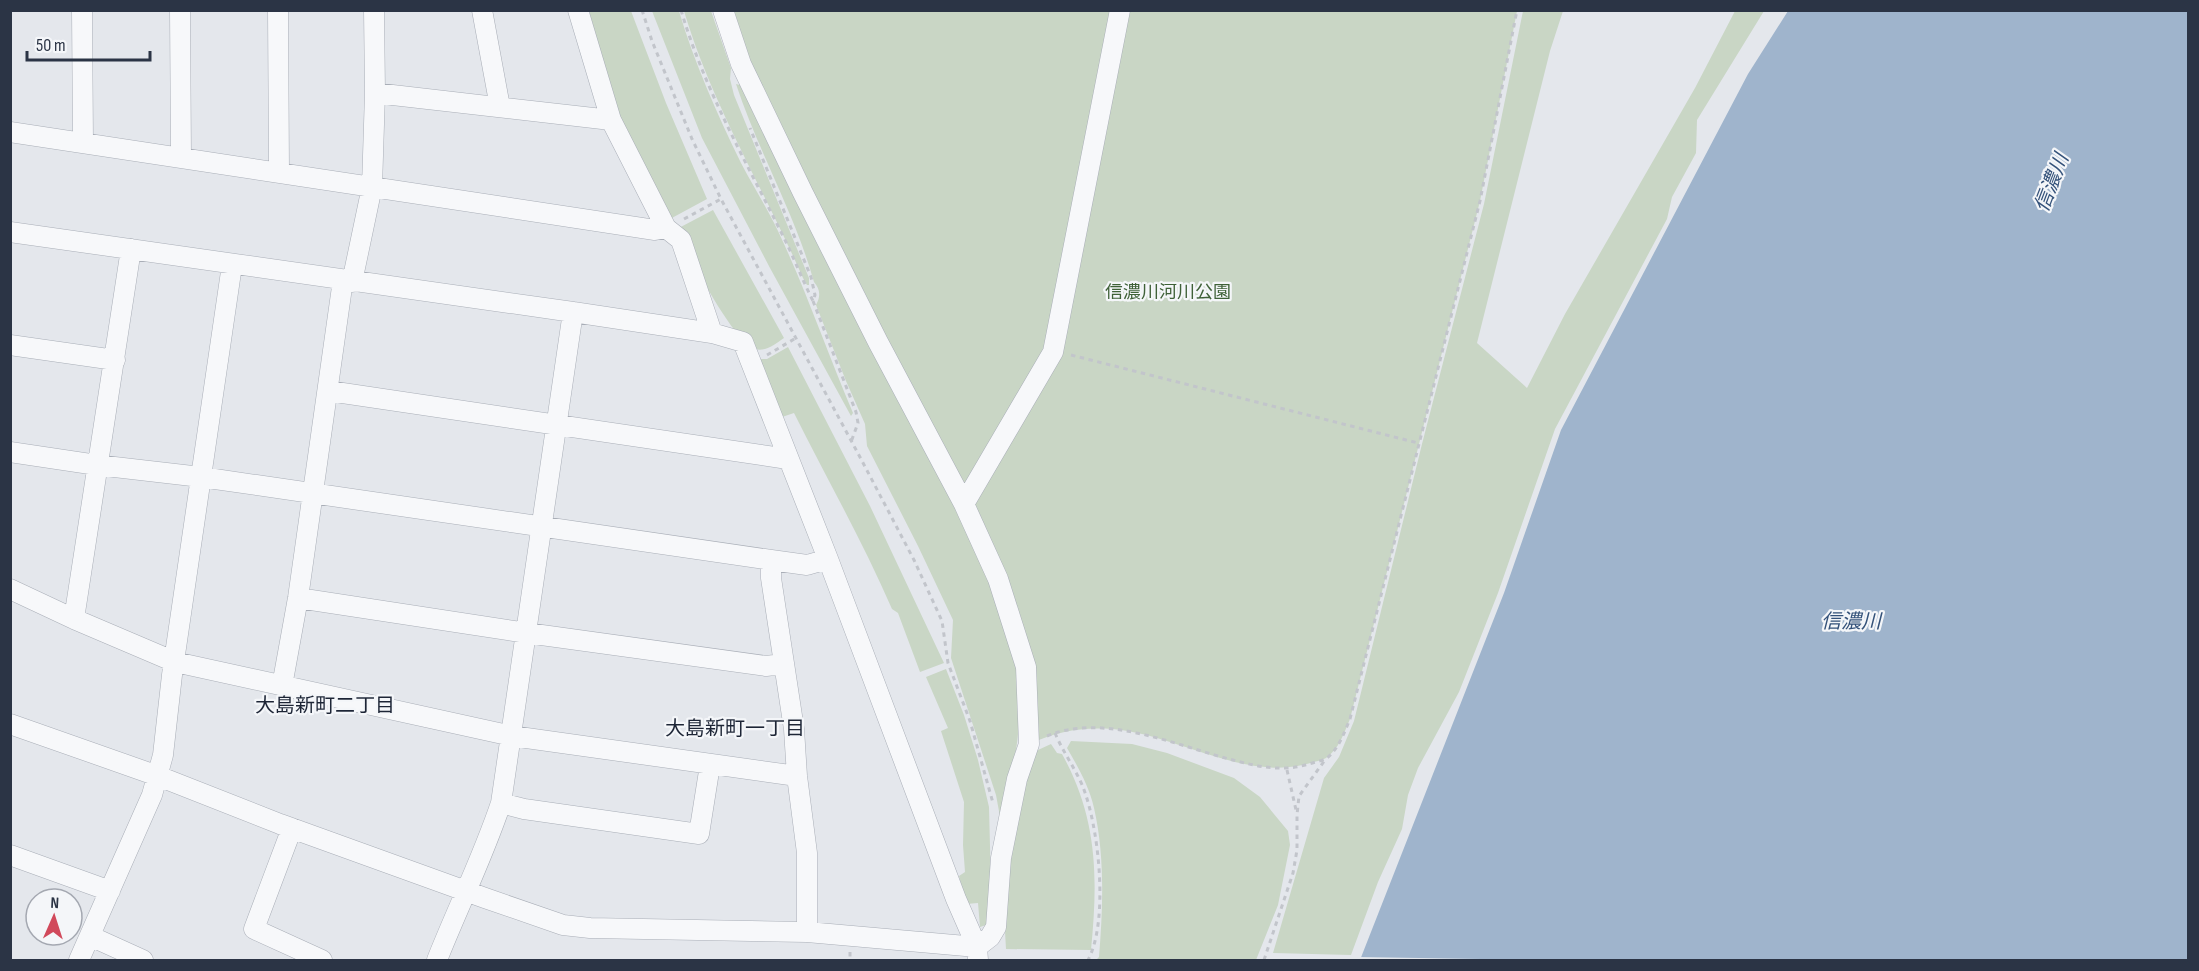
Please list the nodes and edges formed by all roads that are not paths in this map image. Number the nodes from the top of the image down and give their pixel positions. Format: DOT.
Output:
graph roads {
  1 [pos="82,10"];
  2 [pos="180,10"];
  3 [pos="278,10"];
  4 [pos="374,10"];
  5 [pos="482,10"];
  6 [pos="578,10"];
  7 [pos="723,10"];
  8 [pos="1120,10"];
  9 [pos="375,93"];
  10 [pos="500,107"];
  11 [pos="611,120"];
  12 [pos="10,132"];
  13 [pos="83,143"];
  14 [pos="181,158"];
  15 [pos="279,173"];
  16 [pos="372,187"];
  17 [pos="666,228"];
  18 [pos="10,232"];
  19 [pos="131,249"];
  20 [pos="232,265"];
  21 [pos="348,281"];
  22 [pos="573,312"];
  23 [pos="712,333"];
  24 [pos="10,345"];
  25 [pos="114,360"];
  26 [pos="329,391"];
  27 [pos="557,423"];
  28 [pos="10,452"];
  29 [pos="788,459"];
  30 [pos="97,465"];
  31 [pos="201,477"];
  32 [pos="312,494"];
  33 [pos="964,504"];
  34 [pos="542,528"];
  35 [pos="828,559"];
  36 [pos="771,560"];
  37 [pos="10,589"];
  38 [pos="298,598"];
  39 [pos="74,619"];
  40 [pos="527,633"];
  41 [pos="175,662"];
  42 [pos="783,664"];
  43 [pos="282,686"];
  44 [pos="10,724"];
  45 [pos="512,736"];
  46 [pos="710,765"];
  47 [pos="158,776"];
  48 [pos="797,776"];
  49 [pos="501,803"];
  50 [pos="292,828"];
  51 [pos="10,855"];
  52 [pos="110,891"];
  53 [pos="466,891"];
  54 [pos="807,932"];
  55 [pos="90,936"];
  56 [pos="978,954"];
  57 [pos="79,960"];
  58 [pos="143,960"];
  59 [pos="322,960"];
  60 [pos="437,960"];
  1 -- 13 [label="street"];
  2 -- 14 [label="street"];
  3 -- 15 [label="street"];
  4 -- 9 [label="street"];
  5 -- 10 [label="street"];
  6 -- 11 [label="street"];
  7 -- 33 [label="street"];
  8 -- 33 [label="street"];
  9 -- 10 [label="street"];
  9 -- 16 [label="street"];
  10 -- 11 [label="street"];
  11 -- 17 [label="street"];
  12 -- 13 [label="street"];
  13 -- 14 [label="street"];
  14 -- 15 [label="street"];
  15 -- 16 [label="street"];
  16 -- 17 [label="street"];
  16 -- 21 [label="street"];
  17 -- 23 [label="street"];
  18 -- 19 [label="street"];
  19 -- 20 [label="street"];
  19 -- 25 [label="street"];
  20 -- 21 [label="street"];
  20 -- 31 [label="street"];
  21 -- 22 [label="street"];
  21 -- 26 [label="street"];
  22 -- 23 [label="street"];
  22 -- 27 [label="street"];
  23 -- 29 [label="street"];
  24 -- 25 [label="street"];
  25 -- 30 [label="street"];
  26 -- 27 [label="street"];
  26 -- 32 [label="street"];
  27 -- 29 [label="street"];
  27 -- 34 [label="street"];
  28 -- 30 [label="street"];
  29 -- 35 [label="street"];
  30 -- 31 [label="street"];
  30 -- 39 [label="street"];
  31 -- 32 [label="street"];
  31 -- 41 [label="street"];
  32 -- 34 [label="street"];
  32 -- 38 [label="street"];
  33 -- 56 [label="street"];
  34 -- 36 [label="street"];
  34 -- 40 [label="street"];
  35 -- 36 [label="street"];
  35 -- 56 [label="street"];
  36 -- 42 [label="street"];
  37 -- 39 [label="street"];
  38 -- 40 [label="street"];
  38 -- 43 [label="street"];
  39 -- 41 [label="street"];
  40 -- 42 [label="street"];
  40 -- 45 [label="street"];
  41 -- 43 [label="street"];
  41 -- 47 [label="street"];
  42 -- 48 [label="street"];
  43 -- 45 [label="street"];
  44 -- 47 [label="street"];
  45 -- 46 [label="street"];
  45 -- 49 [label="street"];
  46 -- 48 [label="street"];
  46 -- 49 [label="street"];
  47 -- 50 [label="street"];
  47 -- 52 [label="street"];
  48 -- 54 [label="street"];
  49 -- 53 [label="street"];
  50 -- 53 [label="street"];
  50 -- 59 [label="street"];
  51 -- 52 [label="street"];
  52 -- 55 [label="street"];
  53 -- 54 [label="street"];
  53 -- 60 [label="street"];
  54 -- 56 [label="street"];
  55 -- 57 [label="street"];
  55 -- 58 [label="street"];
}
